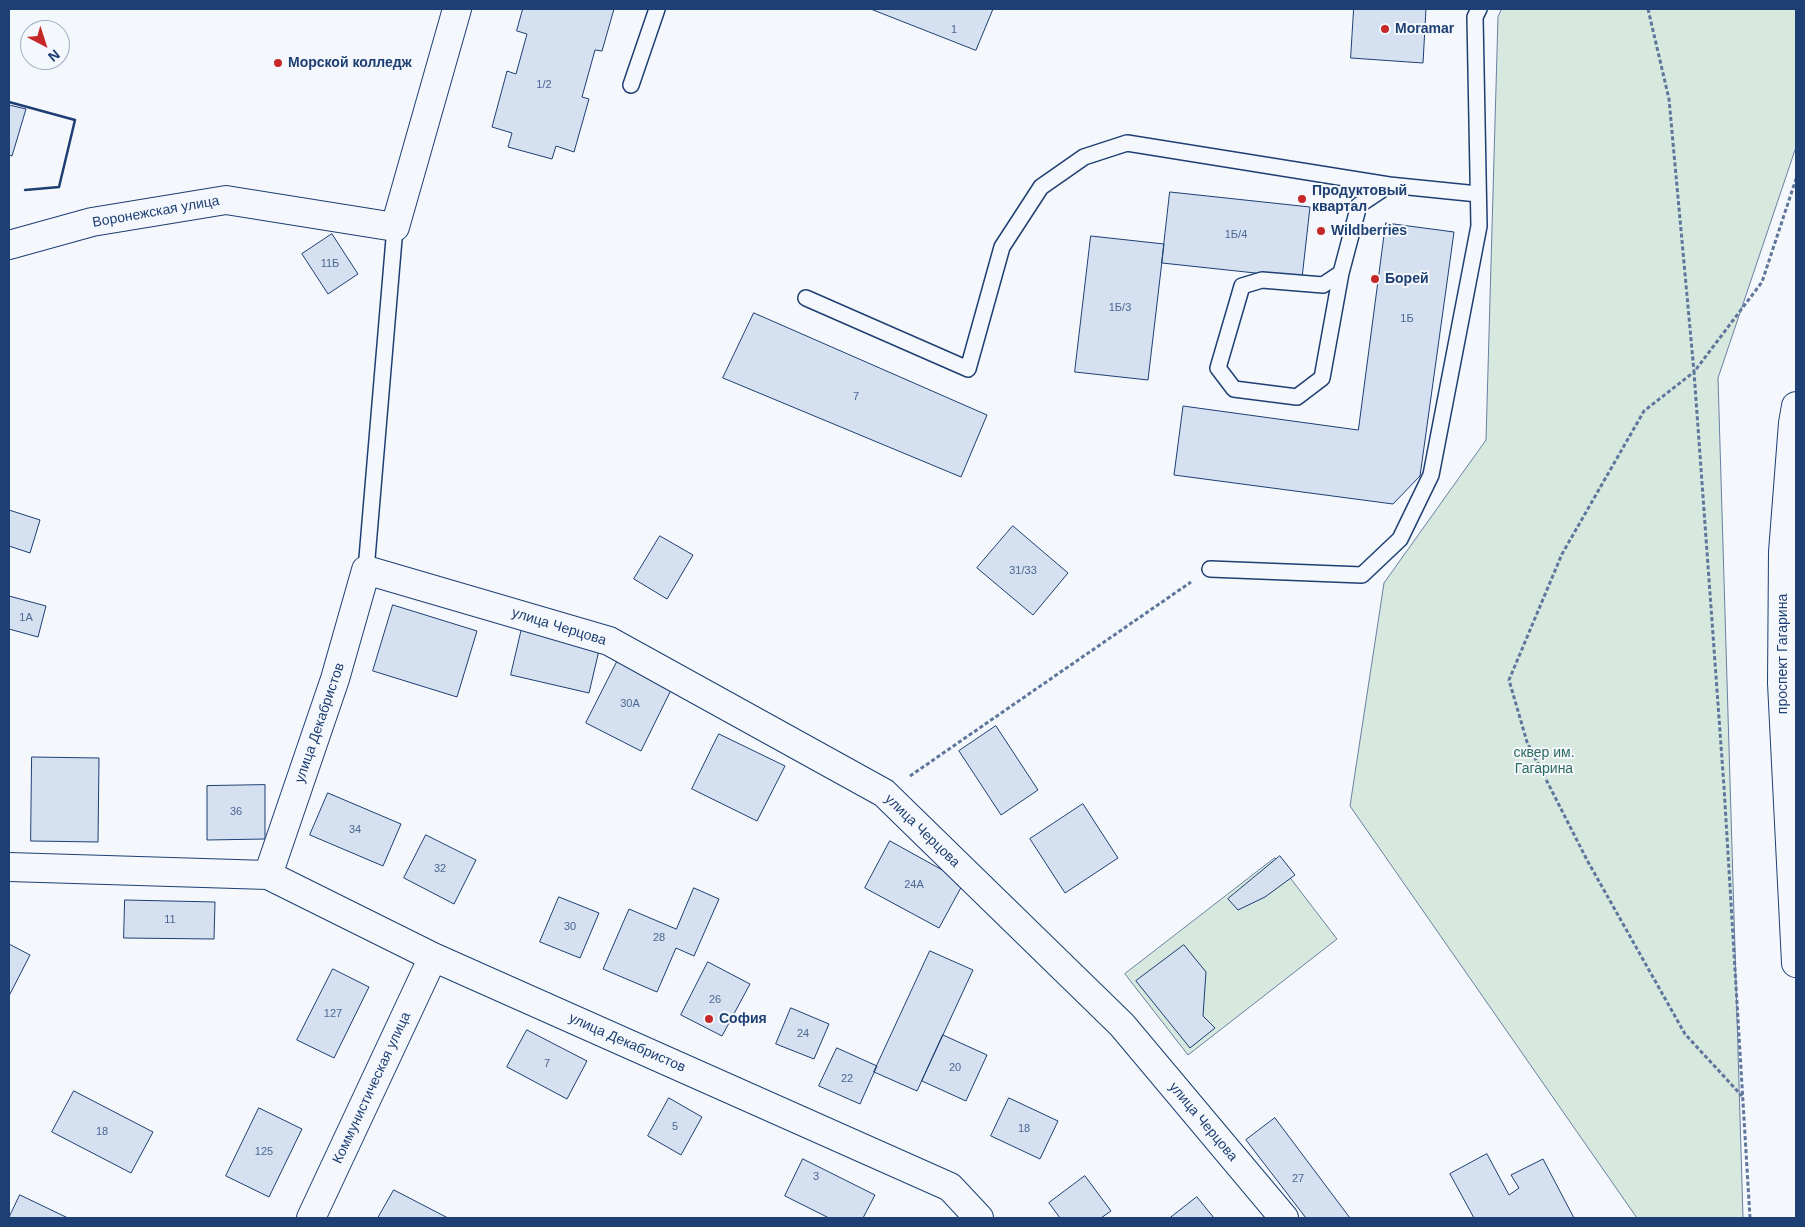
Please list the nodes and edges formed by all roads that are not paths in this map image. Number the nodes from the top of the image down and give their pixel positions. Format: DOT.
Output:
graph roads {
  1 [pos="457,9"];
  2 [pos="657,9"];
  3 [pos="1479,9"];
  4 [pos="631,85"];
  5 [pos="1389,184"];
  6 [pos="1478,194"];
  7 [pos="394,227"];
  8 [pos="9,245"];
  9 [pos="1341,273"];
  10 [pos="806,298"];
  11 [pos="1796,406"];
  12 [pos="1210,569"];
  13 [pos="366,570"];
  14 [pos="9,866"];
  15 [pos="268,875"];
  16 [pos="433,957"];
  17 [pos="1796,963"];
  18 [pos="311,1218"];
  19 [pos="979,1218"];
  20 [pos="1284,1218"];
  1 -- 7 [label="street"];
  2 -- 4 [label="lane"];
  3 -- 6 [label="lane"];
  5 -- 6 [label="lane"];
  5 -- 9 [label="lane"];
  5 -- 10 [label="lane"];
  6 -- 12 [label="lane"];
  7 -- 8 [label="street, Воронежская улица"];
  7 -- 13 [label="lane"];
  9 -- 9 [label="lane"];
  11 -- 17 [label="street, проспект Гагарина"];
  13 -- 15 [label="street, улица Декабристов"];
  13 -- 20 [label="street, улица Черцова"];
  14 -- 15 [label="street, улица Декабристов"];
  15 -- 16 [label="street, улица Декабристов"];
  16 -- 18 [label="street, Коммунистическая улица"];
  16 -- 19 [label="street, улица Декабристов"];
}
